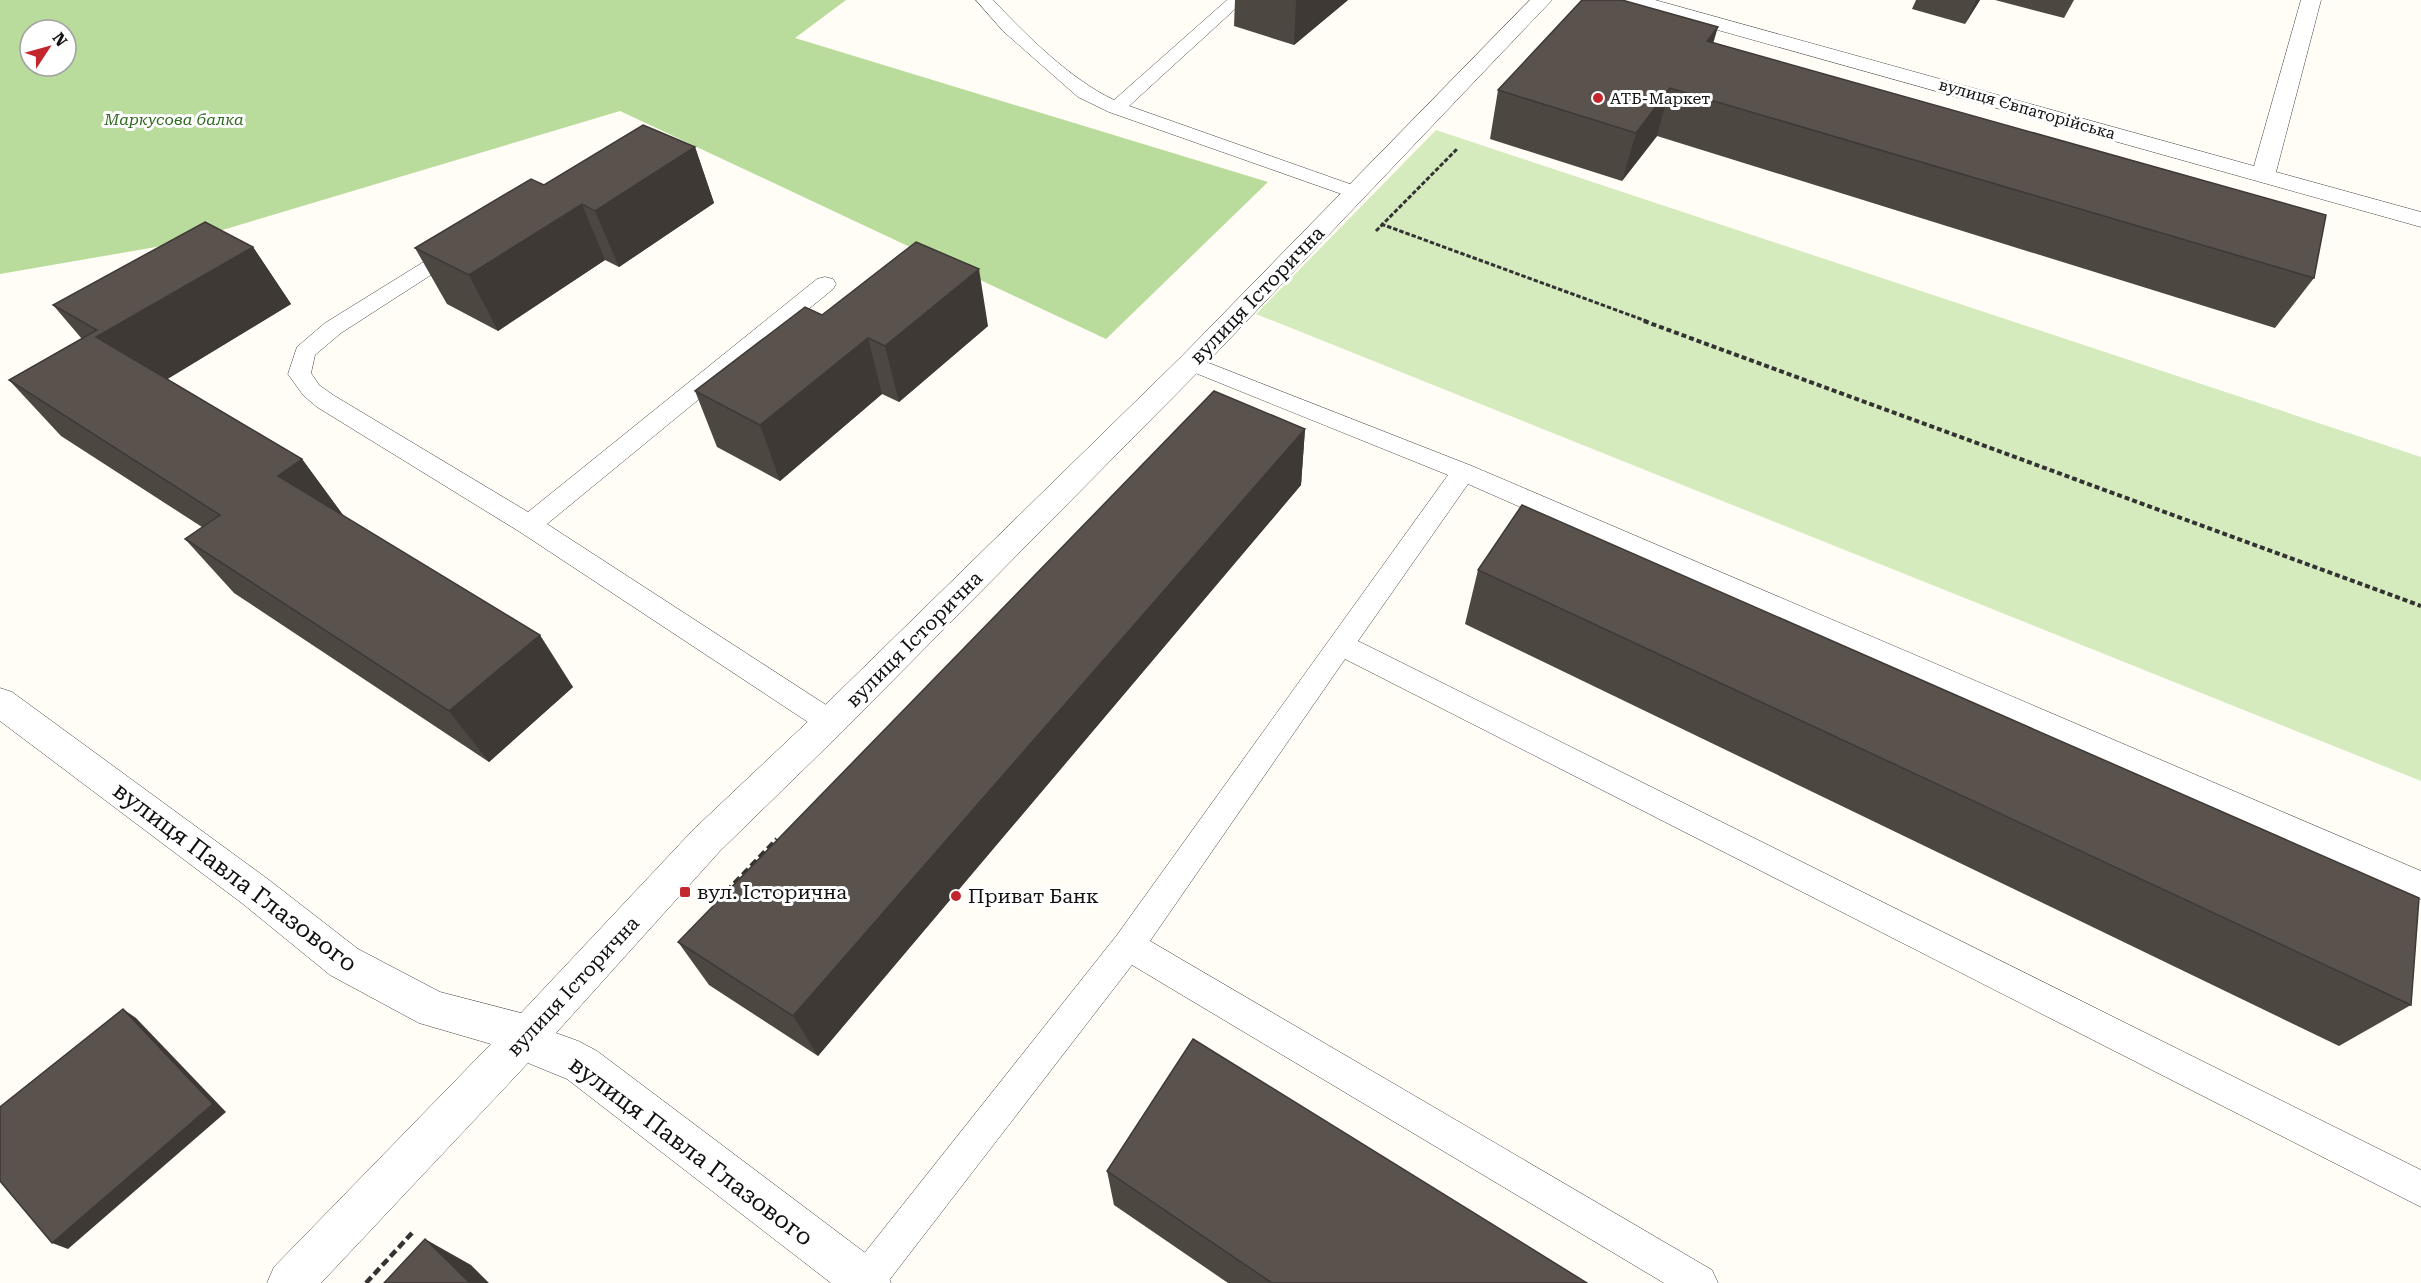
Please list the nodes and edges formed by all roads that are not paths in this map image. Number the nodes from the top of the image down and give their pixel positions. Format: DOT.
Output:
graph roads {
  1 [pos="984,0"];
  2 [pos="1237,0"];
  3 [pos="1542,0"];
  4 [pos="1632,0"];
  5 [pos="2311,0"];
  6 [pos="1116,108"];
  7 [pos="2263,175"];
  8 [pos="1349,202"];
  9 [pos="2421,220"];
  10 [pos="482,235"];
  11 [pos="825,284"];
  12 [pos="1191,363"];
  13 [pos="1463,472"];
  14 [pos="529,525"];
  15 [pos="1342,645"];
  16 [pos="0,702"];
  17 [pos="830,722"];
  18 [pos="2421,885"];
  19 [pos="1128,945"];
  20 [pos="528,1034"];
  21 [pos="2421,1189"];
  22 [pos="866,1282"];
  23 [pos="290,1283"];
  24 [pos="1699,1283"];
  1 -- 6 [label="lane"];
  2 -- 6 [label="lane"];
  3 -- 8 [label="street, вулиця Історична"];
  4 -- 7 [label="street, вулиця Євпаторійська"];
  5 -- 7 [label="street"];
  6 -- 8 [label="lane"];
  7 -- 9 [label="street, вулиця Євпаторійська"];
  8 -- 12 [label="street, вулиця Історична"];
  10 -- 14 [label="lane"];
  11 -- 14 [label="lane"];
  12 -- 13 [label="lane"];
  12 -- 17 [label="street, вулиця Історична"];
  13 -- 15 [label="lane"];
  13 -- 18 [label="lane"];
  14 -- 17 [label="lane"];
  15 -- 19 [label="lane"];
  15 -- 21 [label="lane"];
  16 -- 20 [label="street, вулиця Павла Глазового"];
  17 -- 20 [label="street, вулиця Історична"];
  19 -- 22 [label="lane"];
  19 -- 24 [label="lane"];
  20 -- 22 [label="street, вулиця Павла Глазового"];
  20 -- 23 [label="street, вулиця Історична"];
}
